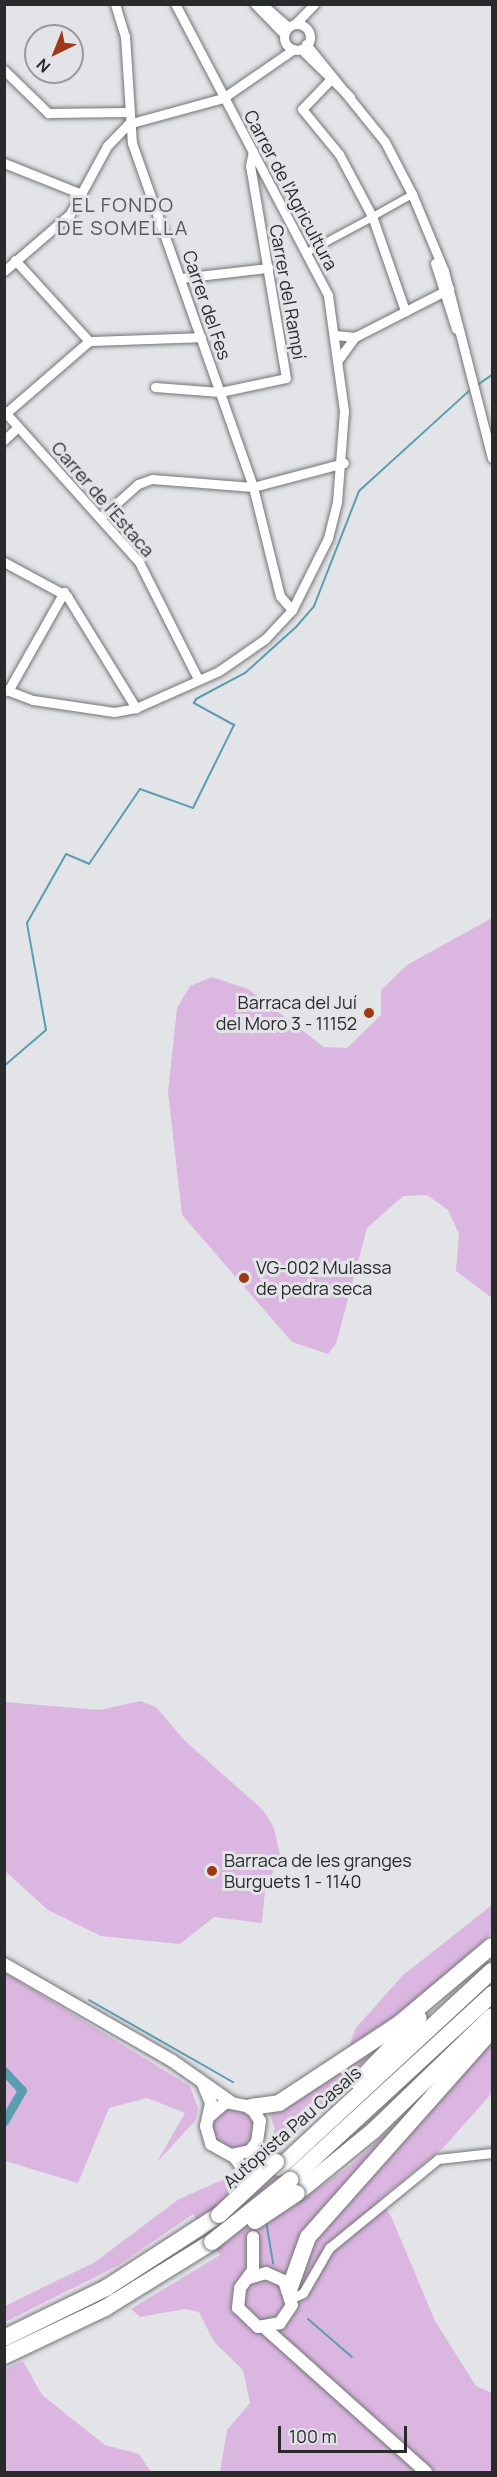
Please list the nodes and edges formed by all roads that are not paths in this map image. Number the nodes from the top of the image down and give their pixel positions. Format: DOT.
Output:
graph roads {
  1 [pos="115,4"];
  2 [pos="175,4"];
  3 [pos="255,4"];
  4 [pos="262,4"];
  5 [pos="311,8"];
  6 [pos="293,28"];
  7 [pos="294,48"];
  8 [pos="4,70"];
  9 [pos="330,80"];
  10 [pos="223,98"];
  11 [pos="352,99"];
  12 [pos="128,112"];
  13 [pos="128,124"];
  14 [pos="253,151"];
  15 [pos="4,163"];
  16 [pos="82,194"];
  17 [pos="412,194"];
  18 [pos="376,214"];
  19 [pos="368,219"];
  20 [pos="310,250"];
  21 [pos="15,260"];
  22 [pos="268,268"];
  23 [pos="4,271"];
  24 [pos="181,278"];
  25 [pos="446,290"];
  26 [pos="405,312"];
  27 [pos="335,335"];
  28 [pos="201,337"];
  29 [pos="355,337"];
  30 [pos="89,341"];
  31 [pos="338,360"];
  32 [pos="155,387"];
  33 [pos="220,392"];
  34 [pos="5,412"];
  35 [pos="18,427"];
  36 [pos="4,440"];
  37 [pos="492,458"];
  38 [pos="344,463"];
  39 [pos="253,487"];
  40 [pos="100,518"];
  41 [pos="4,562"];
  42 [pos="64,592"];
  43 [pos="292,610"];
  44 [pos="198,679"];
  45 [pos="6,690"];
  46 [pos="136,708"];
  47 [pos="492,1946"];
  48 [pos="4,1964"];
  49 [pos="492,1971"];
  50 [pos="450,1984"];
  51 [pos="492,1994"];
  52 [pos="492,2016"];
  53 [pos="492,2030"];
  54 [pos="203,2084"];
  55 [pos="231,2102"];
  56 [pos="251,2107"];
  57 [pos="210,2116"];
  58 [pos="248,2152"];
  59 [pos="492,2153"];
  60 [pos="233,2155"];
  61 [pos="286,2176"];
  62 [pos="253,2237"];
  63 [pos="256,2256"];
  64 [pos="266,2273"];
  65 [pos="249,2278"];
  66 [pos="291,2294"];
  67 [pos="285,2319"];
  68 [pos="265,2328"];
  69 [pos="4,2338"];
  70 [pos="293,2348"];
  71 [pos="4,2356"];
  72 [pos="426,2472"];
  1 -- 12 [label="street, Carrer del Fes"];
  2 -- 10 [label="street, Carrer de l'Agricultura"];
  3 -- 6 [label="street"];
  4 -- 6 [label="street"];
  5 -- 6 [label="street"];
  6 -- 7 [label="street"];
  6 -- 7 [label="street"];
  7 -- 9 [label="street"];
  7 -- 10 [label="street"];
  7 -- 11 [label="street"];
  8 -- 12 [label="street"];
  9 -- 11 [label="street"];
  9 -- 26 [label="street"];
  10 -- 13 [label="street"];
  10 -- 14 [label="street, Carrer de l'Agricultura"];
  11 -- 17 [label="street"];
  12 -- 13 [label="street, Carrer del Fes"];
  13 -- 16 [label="street"];
  13 -- 24 [label="street, Carrer del Fes"];
  14 -- 22 [label="street, Carrer del Rampí"];
  14 -- 27 [label="street, Carrer de l'Agricultura"];
  15 -- 16 [label="street"];
  16 -- 21 [label="street"];
  17 -- 18 [label="street"];
  17 -- 25 [label="street"];
  19 -- 20 [label="street"];
  21 -- 23 [label="street"];
  21 -- 30 [label="street"];
  22 -- 24 [label="street"];
  22 -- 33 [label="street, Carrer del Rampí"];
  24 -- 28 [label="street, Carrer del Fes"];
  25 -- 26 [label="street"];
  25 -- 37 [label="street"];
  26 -- 29 [label="street"];
  27 -- 29 [label="street"];
  27 -- 31 [label="street, Carrer de l'Agricultura"];
  28 -- 30 [label="street"];
  28 -- 33 [label="street, Carrer del Fes"];
  29 -- 31 [label="street"];
  30 -- 34 [label="street"];
  31 -- 38 [label="street, Carrer de l'Agricultura"];
  32 -- 33 [label="street, Carrer del Rampí"];
  33 -- 39 [label="street, Carrer del Fes"];
  34 -- 35 [label="street, Carrer de l'Estaca"];
  35 -- 36 [label="street"];
  35 -- 40 [label="street, Carrer de l'Estaca"];
  38 -- 39 [label="street"];
  38 -- 43 [label="street, Carrer de l'Agricultura"];
  39 -- 40 [label="street"];
  39 -- 43 [label="street, Carrer del Fes"];
  40 -- 44 [label="street, Carrer de l'Estaca"];
  41 -- 42 [label="street"];
  42 -- 45 [label="street"];
  42 -- 46 [label="street"];
  43 -- 44 [label="street, Carrer de l'Agricultura"];
  44 -- 46 [label="street, Carrer de l'Agricultura"];
  45 -- 46 [label="street, Carrer de l'Agricultura"];
  47 -- 50 [label="highway"];
  48 -- 54 [label="street"];
  49 -- 61 [label="highway, Autopista Pau Casals"];
  50 -- 56 [label="highway"];
  50 -- 61 [label="highway"];
  51 -- 61 [label="highway, Autopista Pau Casals"];
  52 -- 61 [label="highway"];
  53 -- 66 [label="highway"];
  54 -- 55 [label="street"];
  54 -- 57 [label="street"];
  55 -- 56 [label="street"];
  55 -- 57 [label="street"];
  56 -- 58 [label="street"];
  57 -- 60 [label="street"];
  58 -- 60 [label="street"];
  58 -- 60 [label="street"];
  59 -- 66 [label="street"];
  61 -- 69 [label="highway, Autopista Pau Casals, bridge"];
  61 -- 71 [label="highway, Autopista Pau Casals, bridge"];
  62 -- 63 [label="street"];
  63 -- 64 [label="street"];
  63 -- 65 [label="street"];
  64 -- 65 [label="street"];
  64 -- 66 [label="street"];
  65 -- 68 [label="street"];
  66 -- 67 [label="street"];
  67 -- 68 [label="street"];
  67 -- 70 [label="street"];
  68 -- 70 [label="street"];
  70 -- 72 [label="street"];
}
